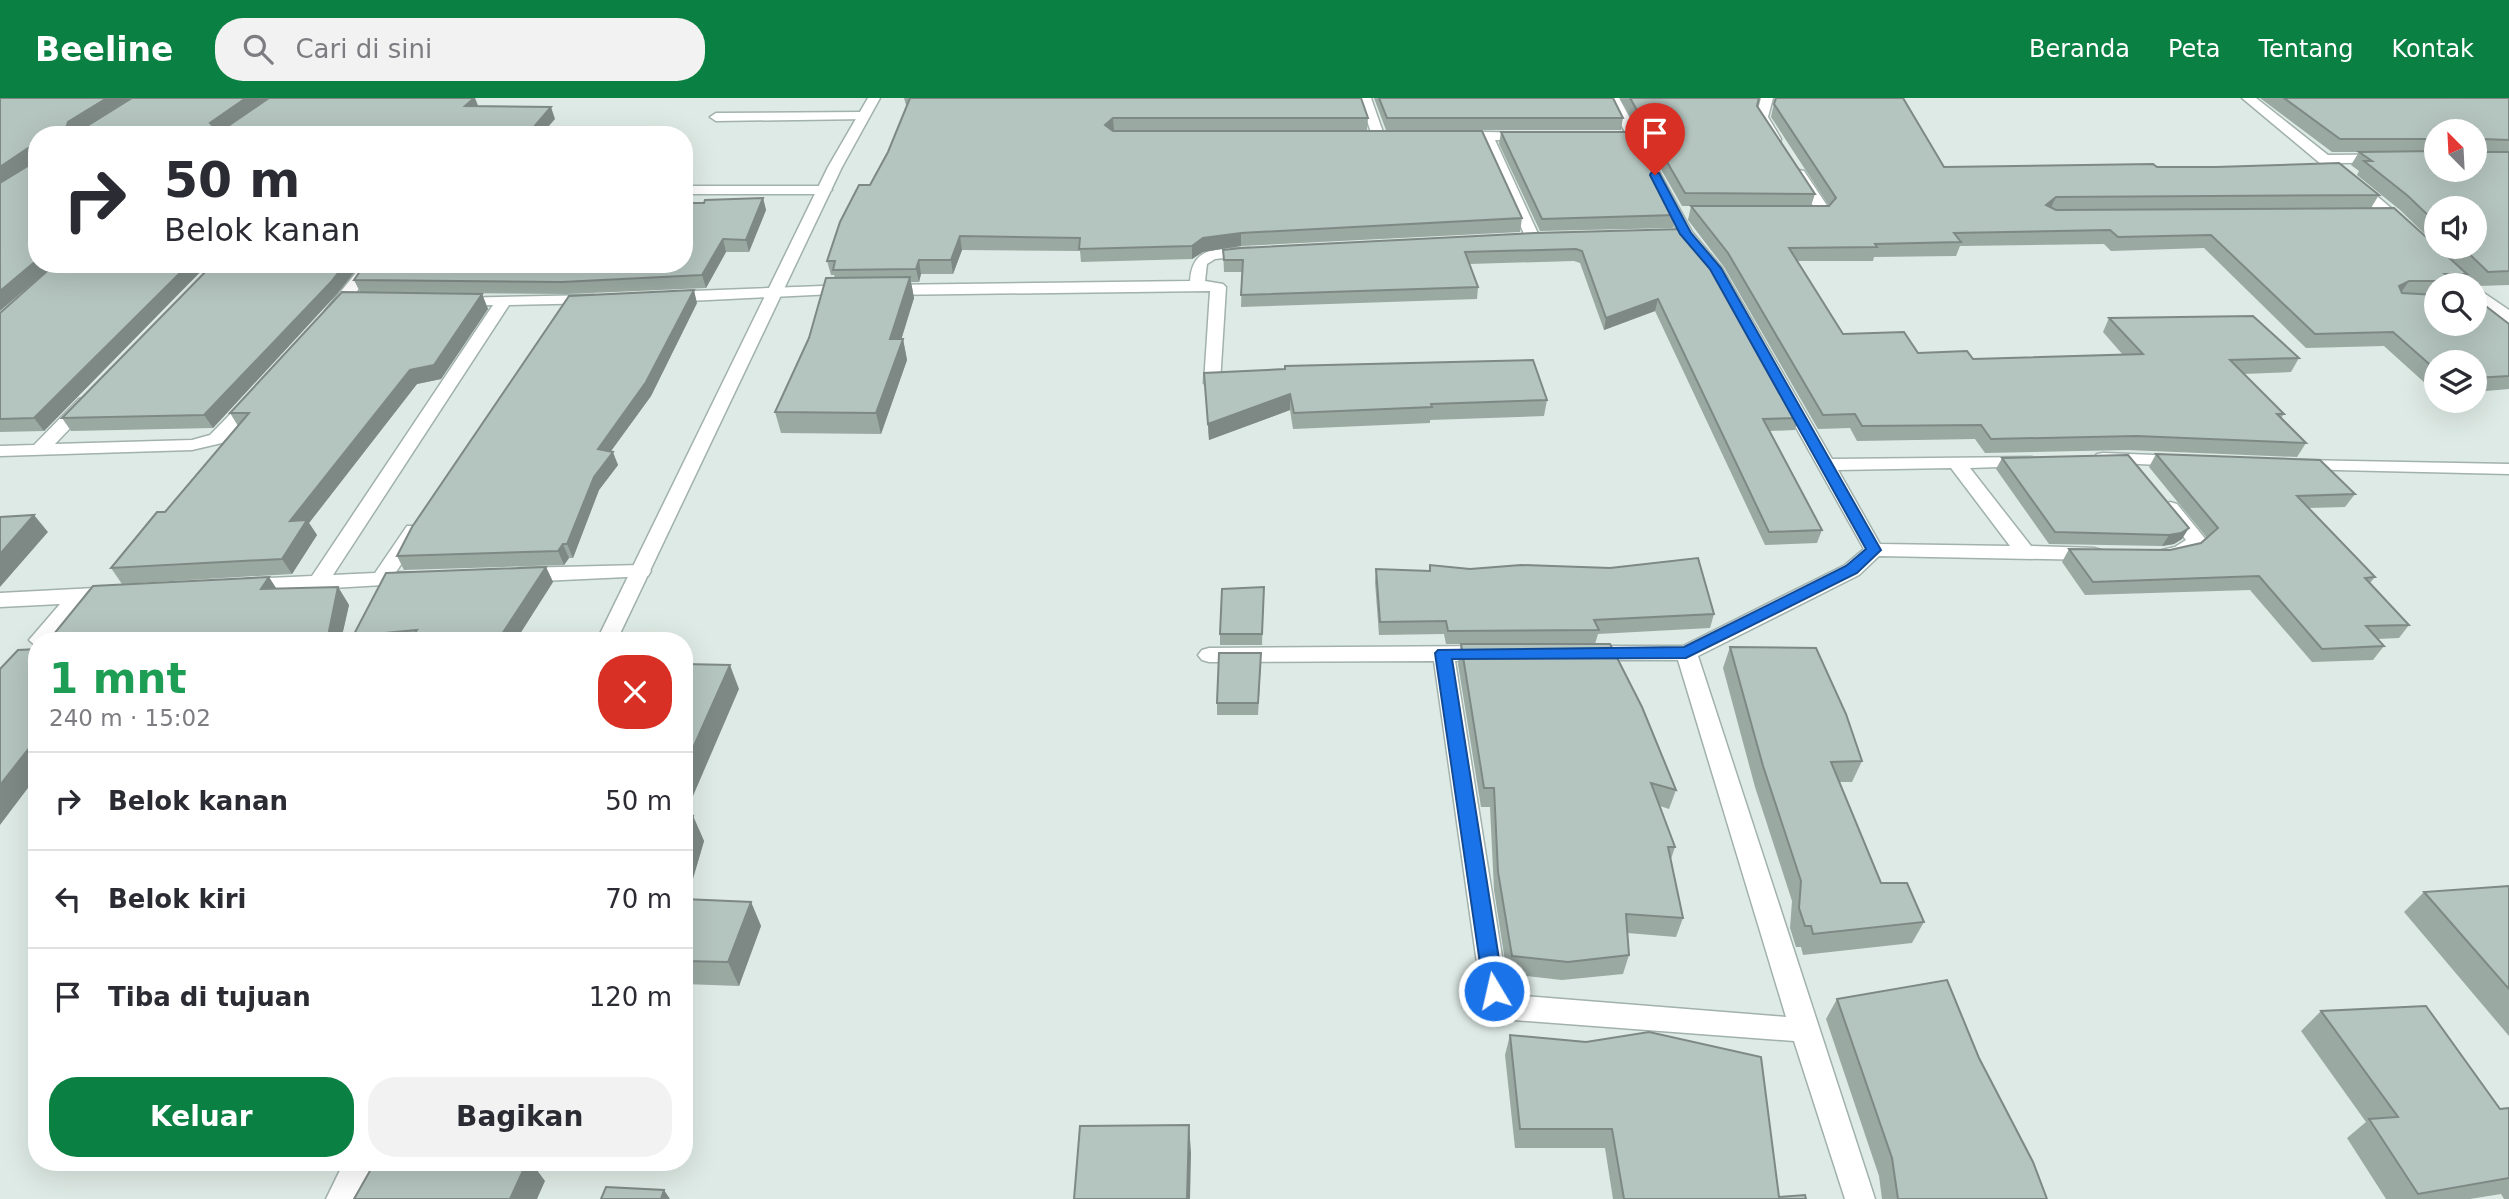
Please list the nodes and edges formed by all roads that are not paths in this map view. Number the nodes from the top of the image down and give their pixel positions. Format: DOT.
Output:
graph roads {
  1 [pos="874,98"];
  2 [pos="1365,98"];
  3 [pos="1613,98"];
  4 [pos="1767,98"];
  5 [pos="2248,98"];
  6 [pos="863,116"];
  7 [pos="716,117"];
  8 [pos="1378,135"];
  9 [pos="1446,136"];
  10 [pos="1486,136"];
  11 [pos="1540,137"];
  12 [pos="2424,158"];
  13 [pos="2325,159"];
  14 [pos="693,190"];
  15 [pos="825,190"];
  16 [pos="1794,215"];
  17 [pos="2366,215"];
  18 [pos="2393,215"];
  19 [pos="1533,238"];
  20 [pos="1268,252"];
  21 [pos="366,273"];
  22 [pos="2455,273"];
  23 [pos="1197,285"];
  24 [pos="775,292"];
  25 [pos="650,298"];
  26 [pos="2487,299"];
  27 [pos="437,300"];
  28 [pos="608,300"];
  29 [pos="504,301"];
  30 [pos="2509,301"];
  31 [pos="2487,304"];
  32 [pos="2509,318"];
  33 [pos="318,328"];
  34 [pos="1212,383"];
  35 [pos="266,386"];
  36 [pos="97,391"];
  37 [pos="40,449"];
  38 [pos="0,451"];
  39 [pos="2128,458"];
  40 [pos="2089,459"];
  41 [pos="2049,460"];
  42 [pos="2196,462"];
  43 [pos="1957,463"];
  44 [pos="1825,465"];
  45 [pos="2277,465"];
  46 [pos="2509,468"];
  47 [pos="427,510"];
  48 [pos="1874,550"];
  49 [pos="2025,552"];
  50 [pos="2107,554"];
  51 [pos="2148,554"];
  52 [pos="640,571"];
  53 [pos="504,575"];
  54 [pos="435,578"];
  55 [pos="381,579"];
  56 [pos="318,582"];
  57 [pos="224,588"];
  58 [pos="131,593"];
  59 [pos="77,597"];
  60 [pos="0,600"];
  61 [pos="46,632"];
  62 [pos="611,632"];
  63 [pos="1443,653"];
  64 [pos="1511,653"];
  65 [pos="1565,653"];
  66 [pos="1686,653"];
  67 [pos="1209,655"];
  68 [pos="1804,1030"];
  69 [pos="355,1171"];
  70 [pos="341,1199"];
  71 [pos="1860,1199"];
  1 -- 6 [label="street"];
  2 -- 8 [label="street"];
  3 -- 44 [label="street"];
  4 -- 16 [label="street"];
  5 -- 13 [label="street"];
  6 -- 7 [label="street"];
  6 -- 15 [label="street"];
  9 -- 10 [label="street"];
  10 -- 11 [label="street"];
  10 -- 19 [label="street"];
  12 -- 13 [label="street"];
  13 -- 18 [label="street"];
  14 -- 15 [label="street"];
  15 -- 24 [label="street"];
  17 -- 18 [label="street"];
  18 -- 22 [label="street"];
  20 -- 23 [label="street"];
  21 -- 33 [label="street"];
  23 -- 24 [label="street"];
  23 -- 34 [label="street"];
  24 -- 25 [label="street"];
  24 -- 52 [label="street"];
  26 -- 30 [label="street"];
  27 -- 29 [label="street"];
  28 -- 29 [label="street"];
  29 -- 56 [label="street"];
  31 -- 32 [label="street"];
  35 -- 37 [label="street"];
  36 -- 37 [label="street"];
  37 -- 38 [label="street"];
  39 -- 40 [label="street"];
  39 -- 42 [label="street"];
  39 -- 51 [label="street"];
  41 -- 43 [label="street"];
  43 -- 44 [label="street"];
  43 -- 49 [label="street"];
  44 -- 48 [label="street"];
  45 -- 46 [label="street"];
  47 -- 55 [label="street"];
  48 -- 49 [label="street"];
  48 -- 66 [label="street"];
  49 -- 50 [label="street"];
  52 -- 53 [label="street"];
  52 -- 62 [label="street"];
  54 -- 55 [label="street"];
  55 -- 56 [label="street"];
  56 -- 57 [label="street"];
  58 -- 59 [label="street"];
  59 -- 60 [label="street"];
  59 -- 61 [label="street"];
  63 -- 64 [label="street"];
  63 -- 67 [label="street"];
  63 -- 68 [label="street"];
  65 -- 66 [label="street"];
  66 -- 68 [label="street"];
  68 -- 71 [label="street"];
  69 -- 70 [label="street"];
}
